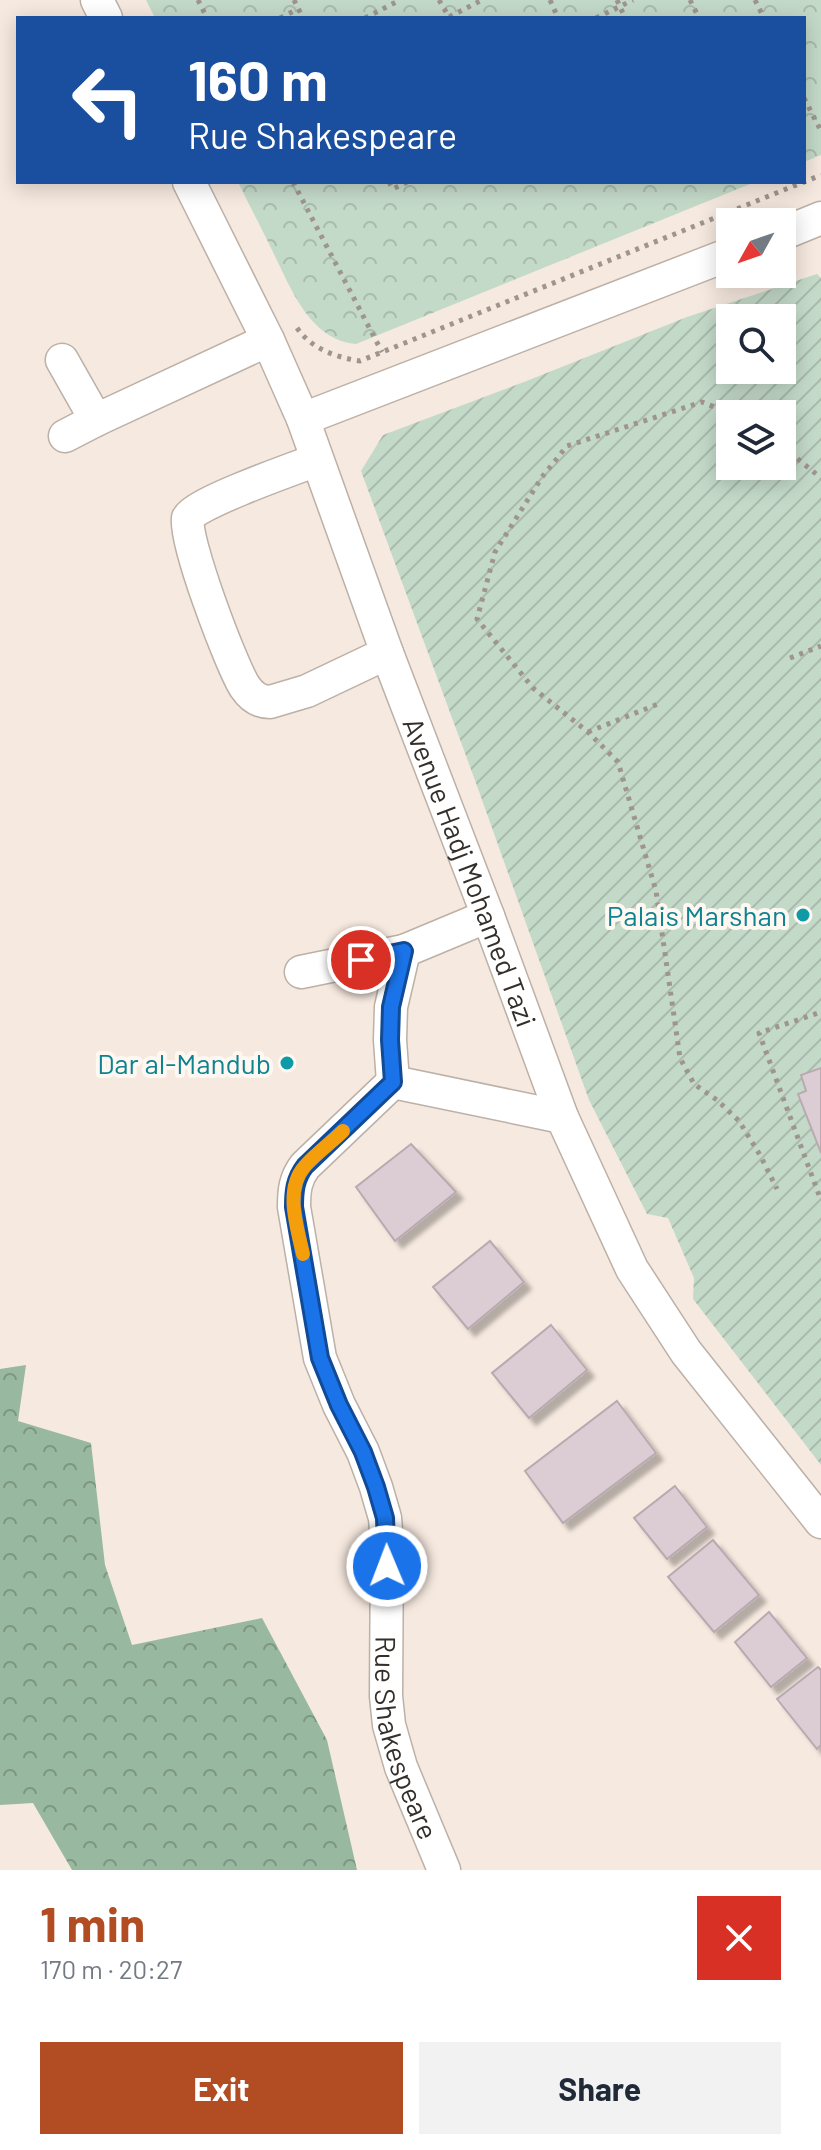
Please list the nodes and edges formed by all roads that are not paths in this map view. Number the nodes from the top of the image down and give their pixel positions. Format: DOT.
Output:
graph roads {
  1 [pos="190,184"];
  2 [pos="821,218"];
  3 [pos="796,228"];
  4 [pos="716,259"];
  5 [pos="280,331"];
  6 [pos="62,360"];
  7 [pos="303,419"];
  8 [pos="96,420"];
  9 [pos="65,436"];
  10 [pos="317,460"];
  11 [pos="387,653"];
  12 [pos="488,916"];
  13 [pos="404,951"];
  14 [pos="301,972"];
  15 [pos="393,1082"];
  16 [pos="562,1117"];
  17 [pos="821,1522"];
  18 [pos="444,1870"];
  1 -- 5 [label="street, Avenue Hadj Mohamed Tazi"];
  2 -- 3 [label="street"];
  4 -- 7 [label="street"];
  5 -- 7 [label="street, Avenue Hadj Mohamed Tazi"];
  5 -- 8 [label="street"];
  6 -- 8 [label="street"];
  7 -- 10 [label="street, Avenue Hadj Mohamed Tazi"];
  8 -- 9 [label="street"];
  10 -- 11 [label="street, Avenue Hadj Mohamed Tazi"];
  10 -- 11 [label="street"];
  11 -- 12 [label="street, Avenue Hadj Mohamed Tazi"];
  12 -- 13 [label="street"];
  12 -- 16 [label="street, Avenue Hadj Mohamed Tazi"];
  13 -- 14 [label="street"];
  13 -- 15 [label="street"];
  15 -- 16 [label="street"];
  15 -- 18 [label="street, Rue Shakespeare"];
  16 -- 17 [label="street, Avenue Hadj Mohamed Tazi"];
}
